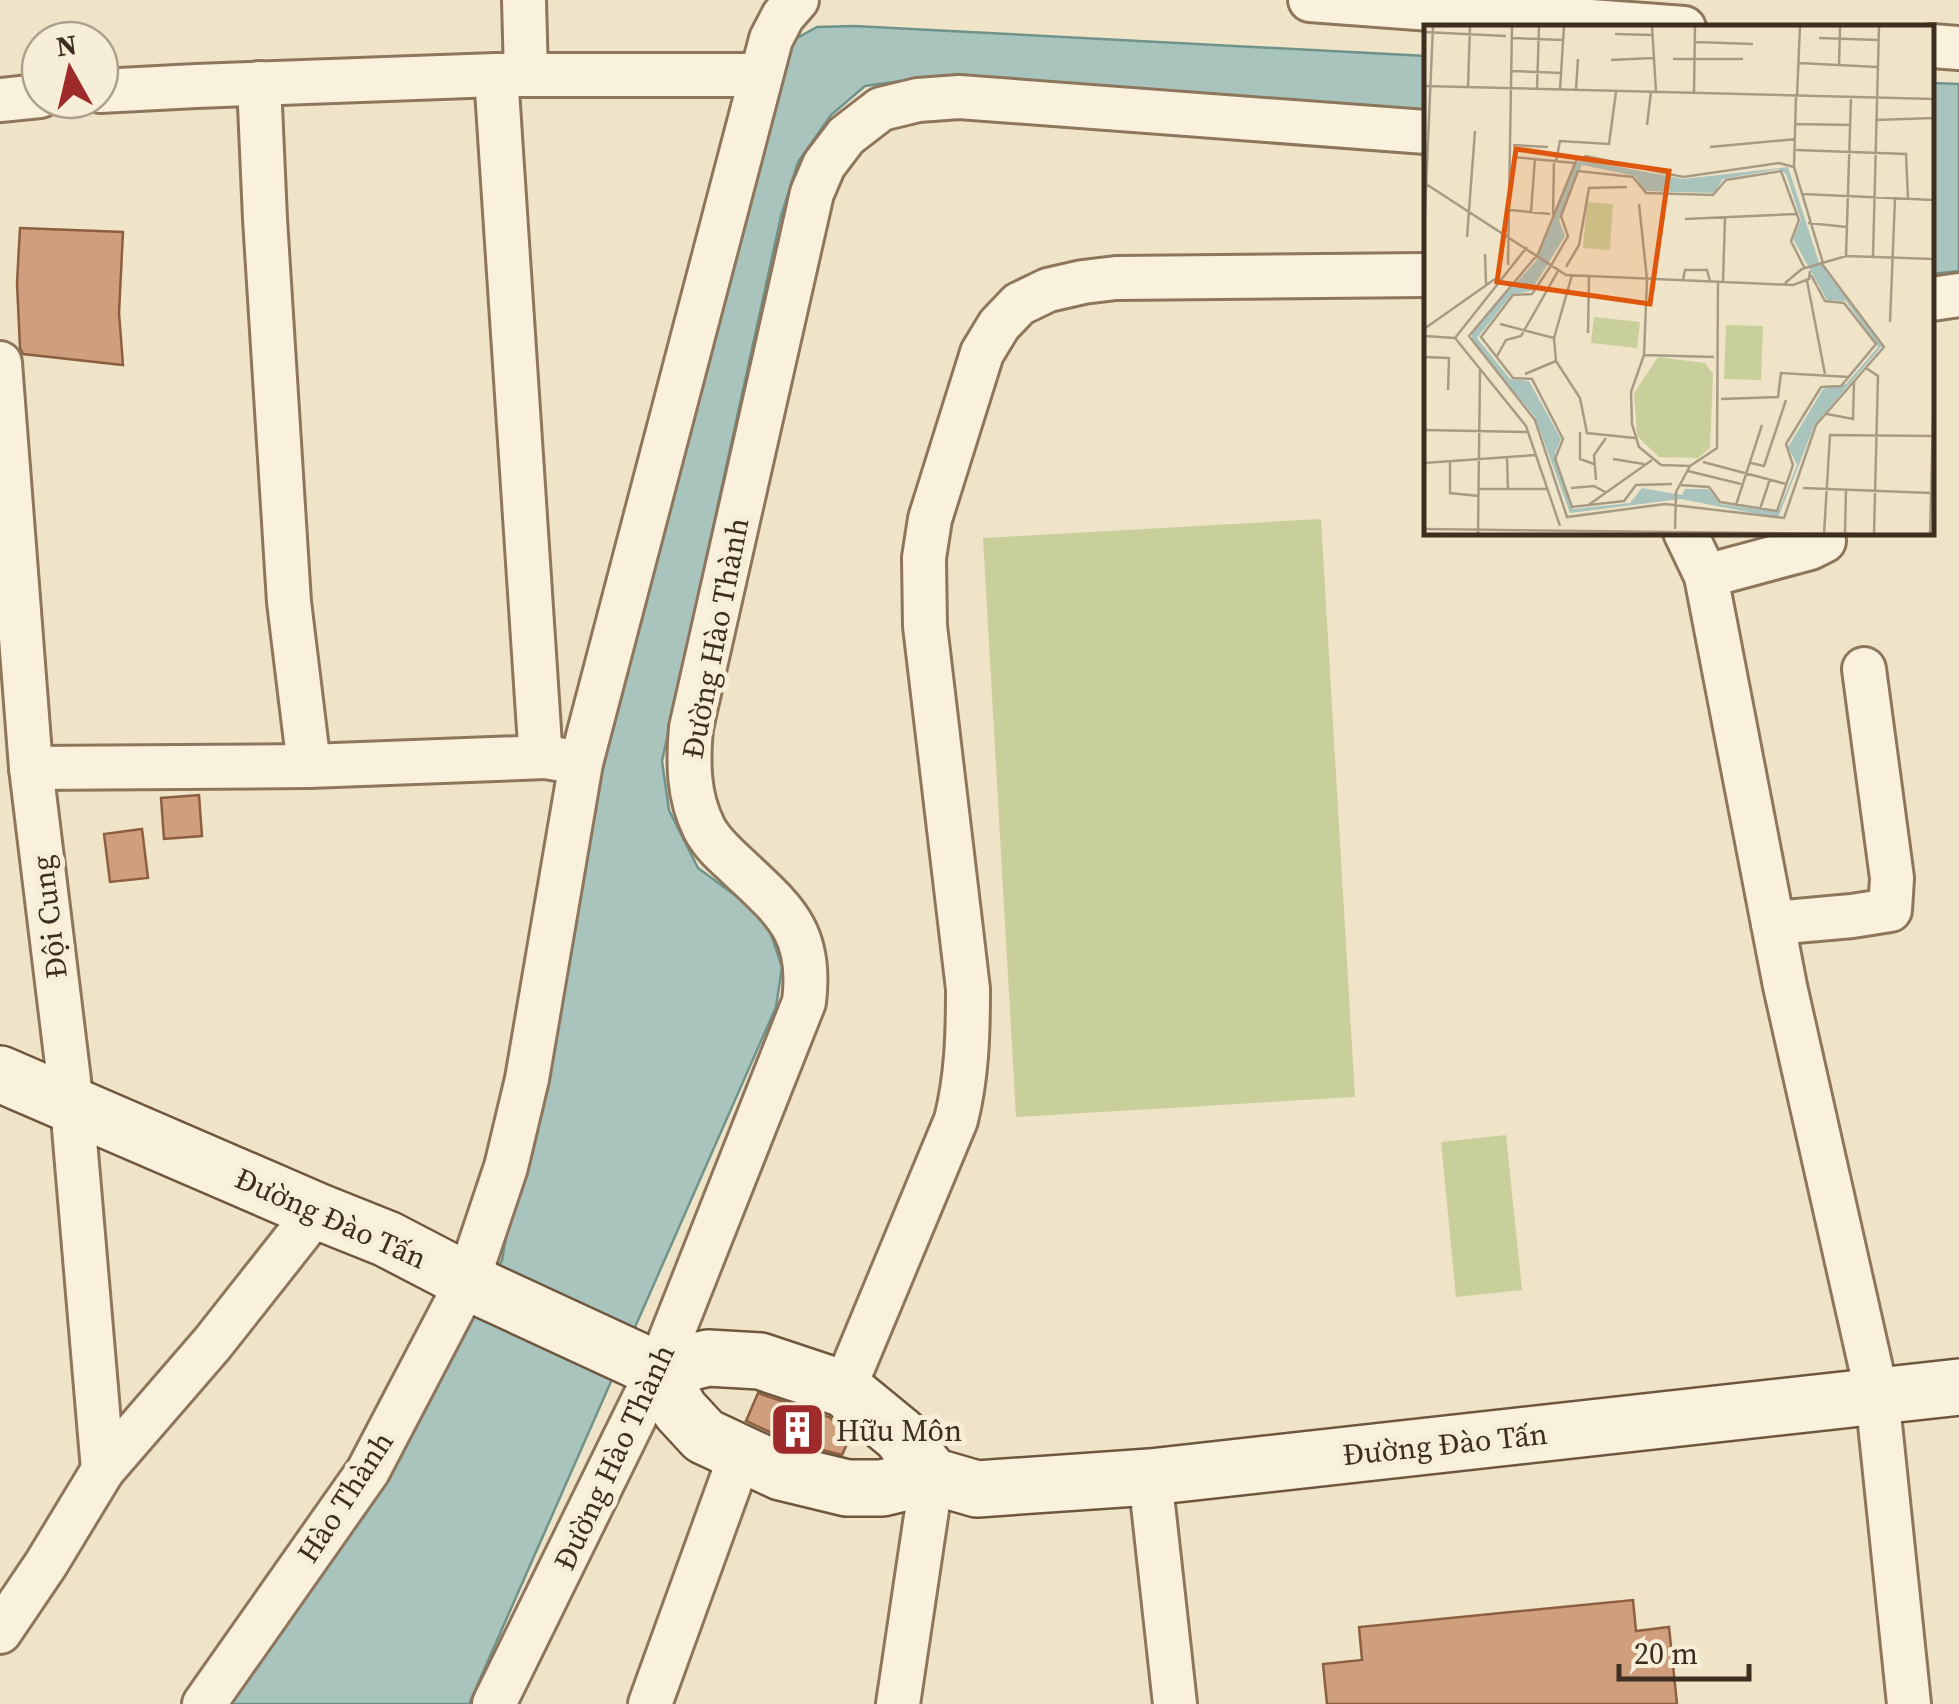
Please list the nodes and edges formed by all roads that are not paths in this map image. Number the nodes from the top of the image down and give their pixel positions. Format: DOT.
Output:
graph roads {
  1 [pos="524,0"];
  2 [pos="798,0"];
  3 [pos="1310,0"];
  4 [pos="1644,25"];
  5 [pos="1934,46"];
  6 [pos="1959,48"];
  7 [pos="511,75"];
  8 [pos="762,75"];
  9 [pos="259,83"];
  10 [pos="120,91"];
  11 [pos="1424,132"];
  12 [pos="1424,275"];
  13 [pos="1959,296"];
  14 [pos="1934,298"];
  15 [pos="0,363"];
  16 [pos="1686,535"];
  17 [pos="1824,541"];
  18 [pos="1706,576"];
  19 [pos="1864,669"];
  20 [pos="564,760"];
  21 [pos="309,766"];
  22 [pos="31,768"];
  23 [pos="1773,922"];
  24 [pos="0,1074"];
  25 [pos="72,1106"];
  26 [pos="317,1211"];
  27 [pos="476,1285"];
  28 [pos="648,1365"];
  29 [pos="1959,1387"];
  30 [pos="844,1389"];
  31 [pos="1877,1396"];
  32 [pos="741,1453"];
  33 [pos="103,1470"];
  34 [pos="932,1476"];
  35 [pos="1150,1477"];
  36 [pos="0,1632"];
  37 [pos="204,1704"];
  38 [pos="494,1704"];
  39 [pos="650,1704"];
  40 [pos="898,1704"];
  41 [pos="1176,1704"];
  42 [pos="1909,1704"];
  1 -- 7 [label="street"];
  2 -- 8 [label="street"];
  3 -- 4 [label="street"];
  5 -- 6 [label="street"];
  7 -- 8 [label="street"];
  7 -- 9 [label="street"];
  7 -- 20 [label="street"];
  8 -- 20 [label="street"];
  9 -- 10 [label="street"];
  9 -- 21 [label="street"];
  11 -- 28 [label="street, Đường Hào Thành"];
  12 -- 30 [label="street"];
  13 -- 14 [label="street"];
  15 -- 22 [label="street, Đội Cung"];
  16 -- 18 [label="street"];
  17 -- 18 [label="street"];
  18 -- 23 [label="street"];
  19 -- 23 [label="street"];
  20 -- 21 [label="street"];
  20 -- 27 [label="street, Hào Thành"];
  21 -- 22 [label="street"];
  22 -- 25 [label="street, Đội Cung"];
  23 -- 31 [label="street"];
  24 -- 25 [label="street, Đường Đào Tấn"];
  25 -- 26 [label="street, Đường Đào Tấn"];
  25 -- 33 [label="street, Đội Cung"];
  26 -- 27 [label="street, Đường Đào Tấn"];
  26 -- 33 [label="street"];
  27 -- 28 [label="street, Đường Đào Tấn"];
  27 -- 37 [label="street, Hào Thành"];
  28 -- 30 [label="street"];
  28 -- 32 [label="street, Đường Đào Tấn"];
  28 -- 38 [label="street, Đường Hào Thành"];
  29 -- 31 [label="street, Đường Đào Tấn"];
  30 -- 34 [label="street"];
  31 -- 35 [label="street, Đường Đào Tấn"];
  31 -- 42 [label="street"];
  32 -- 34 [label="street, Đường Đào Tấn"];
  32 -- 39 [label="street"];
  33 -- 36 [label="street"];
  34 -- 35 [label="street, Đường Đào Tấn"];
  34 -- 40 [label="street"];
  35 -- 41 [label="street"];
}
